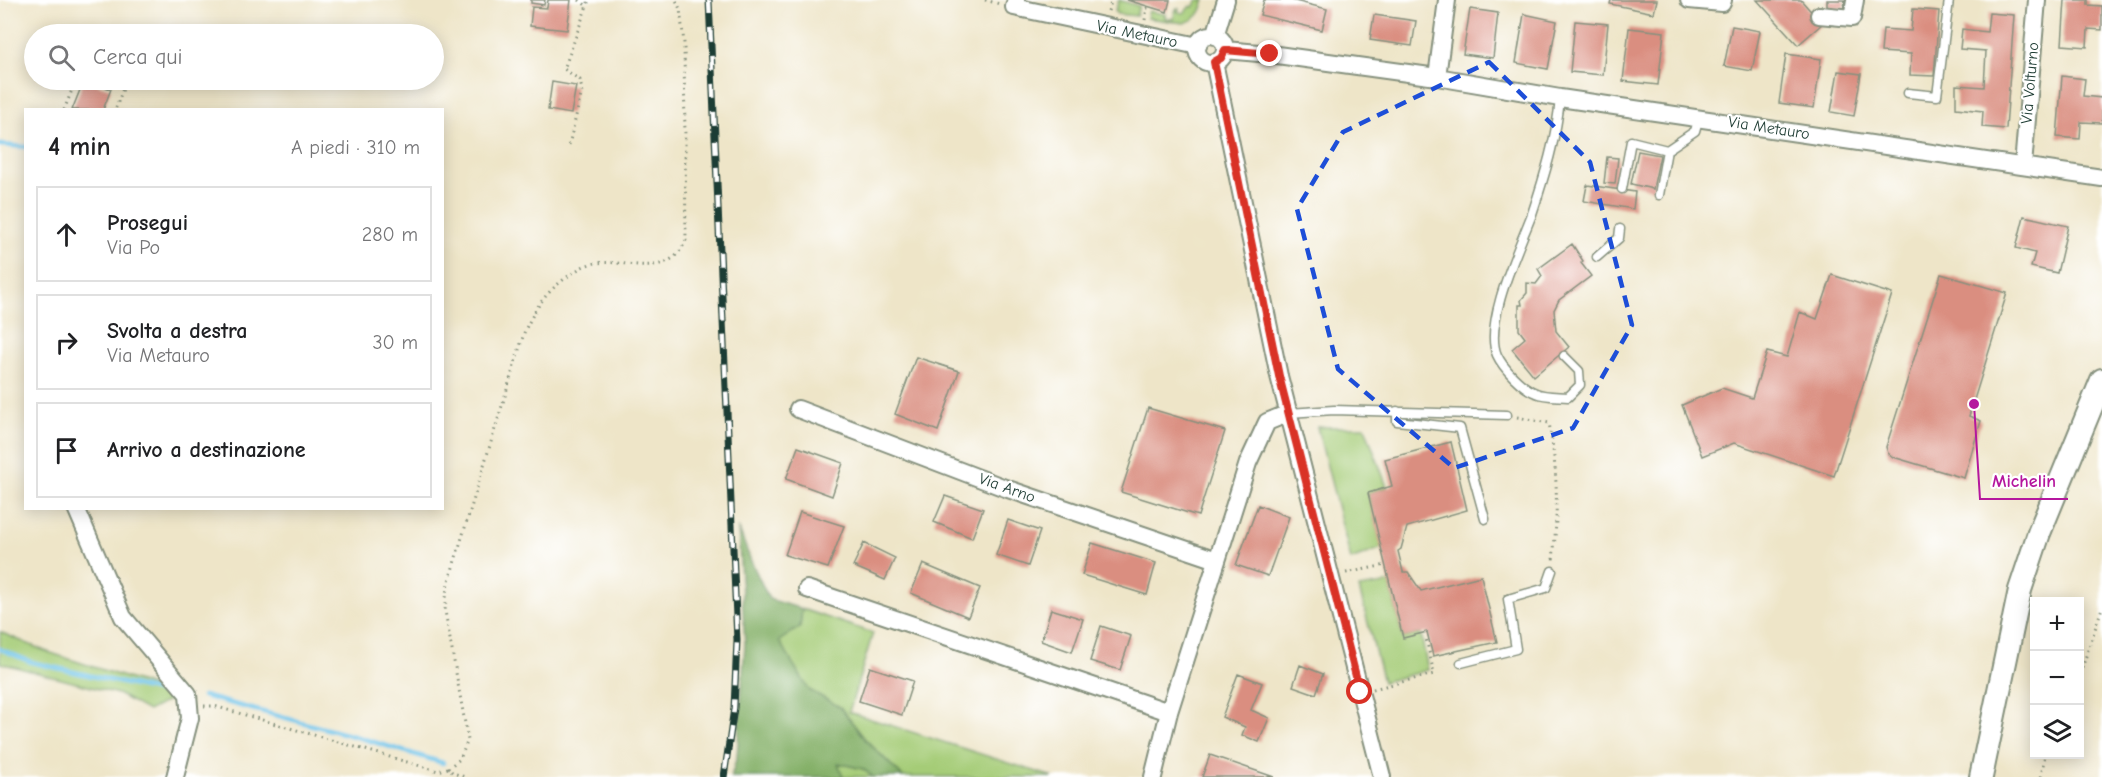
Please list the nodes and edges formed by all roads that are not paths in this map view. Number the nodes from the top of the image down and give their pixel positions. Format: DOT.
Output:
graph roads {
  1 [pos="1016,0"];
  2 [pos="1226,0"];
  3 [pos="1448,0"];
  4 [pos="1689,0"];
  5 [pos="1723,0"];
  6 [pos="1855,0"];
  7 [pos="1949,0"];
  8 [pos="2037,0"];
  9 [pos="1819,15"];
  10 [pos="1198,46"];
  11 [pos="1218,50"];
  12 [pos="1437,77"];
  13 [pos="1908,93"];
  14 [pos="1560,98"];
  15 [pos="1699,117"];
  16 [pos="1667,150"];
  17 [pos="2023,166"];
  18 [pos="2102,178"];
  19 [pos="1622,189"];
  20 [pos="1659,195"];
  21 [pos="1620,230"];
  22 [pos="1597,257"];
  23 [pos="1564,356"];
  24 [pos="2102,380"];
  25 [pos="798,409"];
  26 [pos="1397,411"];
  27 [pos="1289,413"];
  28 [pos="1507,415"];
  29 [pos="77,510"];
  30 [pos="1485,519"];
  31 [pos="1217,560"];
  32 [pos="1552,571"];
  33 [pos="807,590"];
  34 [pos="1461,663"];
  35 [pos="1169,712"];
  36 [pos="175,777"];
  37 [pos="1154,777"];
  38 [pos="1382,777"];
  39 [pos="1981,777"];
  1 -- 10 [label="street, Via Metauro"];
  2 -- 11 [label="street"];
  3 -- 12 [label="street"];
  4 -- 5 [label="street"];
  6 -- 9 [label="street"];
  7 -- 13 [label="lane"];
  8 -- 17 [label="street, Via Volturno"];
  10 -- 11 [label="street, Via Metauro"];
  10 -- 11 [label="street, Via Metauro"];
  11 -- 12 [label="street, Via Metauro"];
  11 -- 27 [label="street"];
  12 -- 14 [label="street, Via Metauro"];
  14 -- 15 [label="street, Via Metauro"];
  14 -- 23 [label="lane"];
  15 -- 16 [label="lane"];
  15 -- 17 [label="street, Via Metauro"];
  16 -- 19 [label="lane"];
  16 -- 20 [label="lane"];
  17 -- 18 [label="street, Via Metauro"];
  21 -- 22 [label="lane"];
  24 -- 39 [label="main road"];
  25 -- 31 [label="street, Via Arno"];
  26 -- 27 [label="lane"];
  26 -- 28 [label="lane"];
  26 -- 30 [label="lane"];
  27 -- 31 [label="street"];
  27 -- 38 [label="street"];
  29 -- 36 [label="street"];
  31 -- 35 [label="street"];
  32 -- 34 [label="lane"];
  33 -- 35 [label="street"];
  35 -- 37 [label="street"];
}
